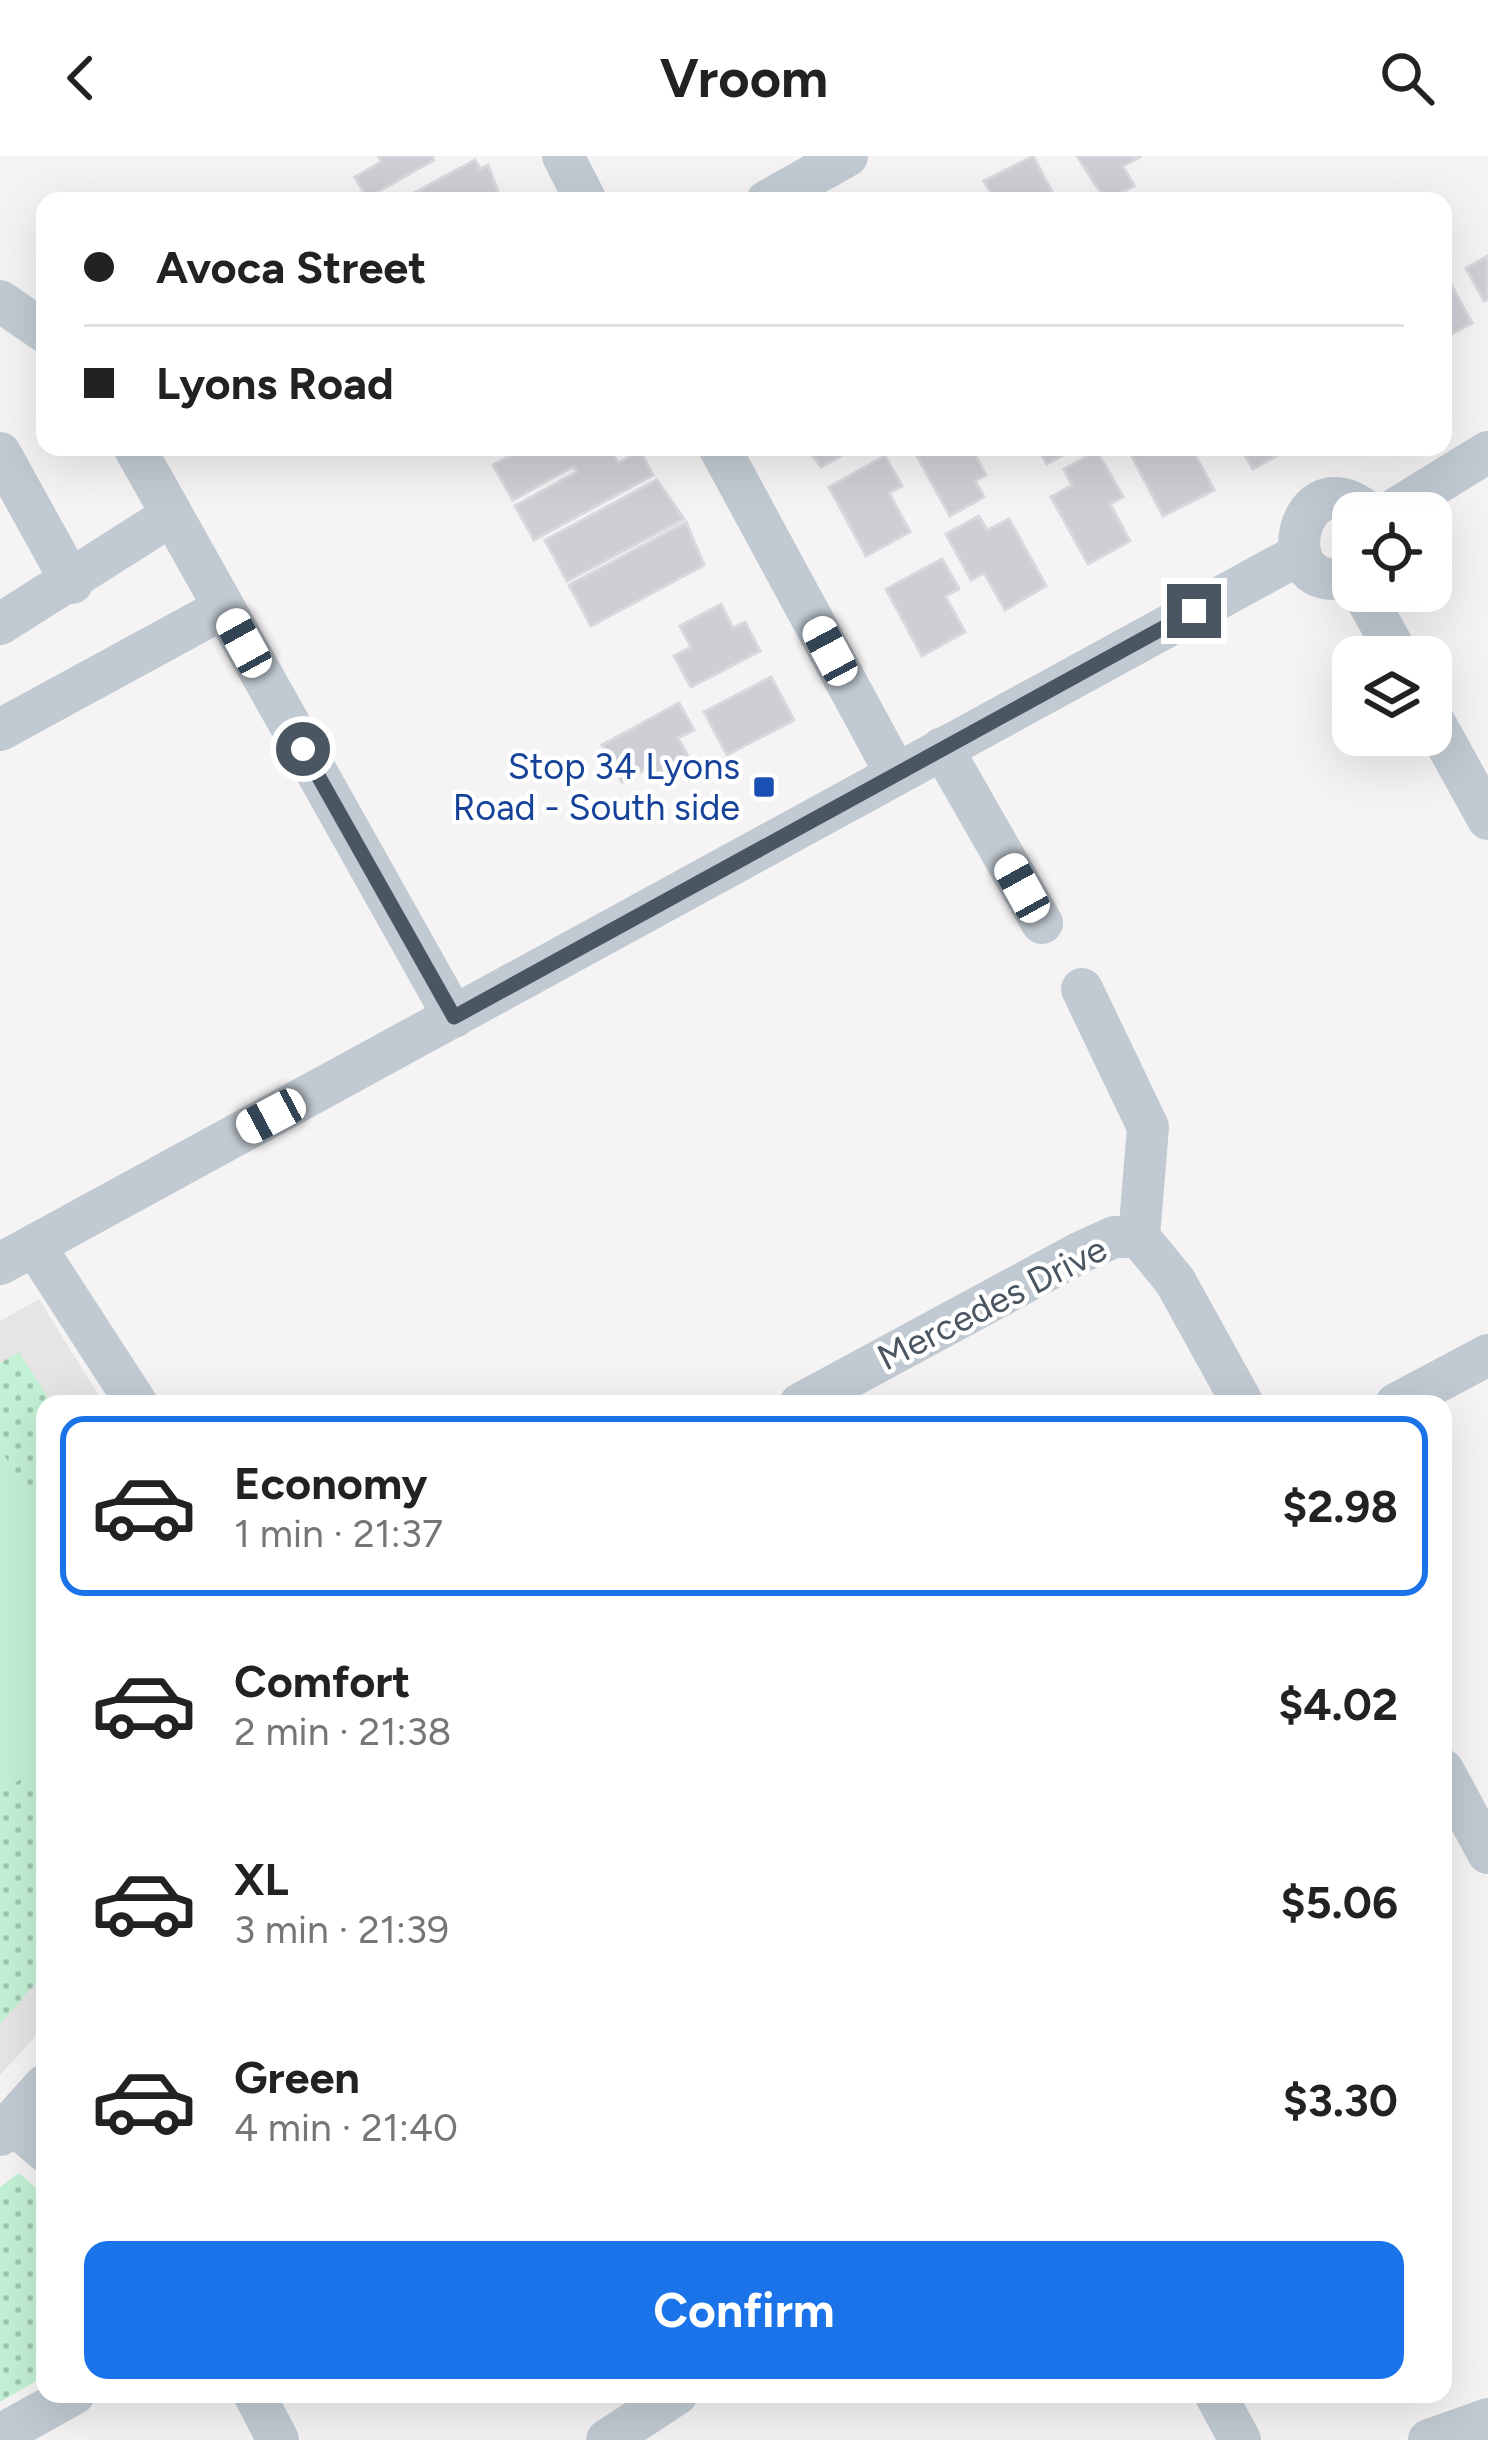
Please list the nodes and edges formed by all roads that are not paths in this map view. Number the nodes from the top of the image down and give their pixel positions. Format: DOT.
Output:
graph roads {
  1 [pos="562,156"];
  2 [pos="847,156"];
  3 [pos="581,192"];
  4 [pos="782,192"];
  5 [pos="0,452"];
  6 [pos="1488,452"];
  7 [pos="139,456"];
  8 [pos="724,456"];
  9 [pos="1423,492"];
  10 [pos="1332,501"];
  11 [pos="172,515"];
  12 [pos="1300,554"];
  13 [pos="1332,575"];
  14 [pos="72,583"];
  15 [pos="224,608"];
  16 [pos="0,624"];
  17 [pos="0,730"];
  18 [pos="942,748"];
  19 [pos="1452,754"];
  20 [pos="896,773"];
  21 [pos="1488,819"];
  22 [pos="1042,923"];
  23 [pos="1082,989"];
  24 [pos="454,1017"];
  25 [pos="1138,1237"];
  26 [pos="17,1254"];
  27 [pos="1488,1354"];
  28 [pos="130,1395"];
  29 [pos="817,1395"];
  30 [pos="1238,1395"];
  31 [pos="1413,1395"];
  32 [pos="1452,1787"];
  33 [pos="1488,1853"];
  34 [pos="36,2095"];
  35 [pos="6,2128"];
  36 [pos="36,2146"];
  37 [pos="58,2403"];
  38 [pos="259,2403"];
  39 [pos="662,2403"];
  40 [pos="1220,2403"];
  41 [pos="1488,2419"];
  42 [pos="0,2435"];
  43 [pos="278,2440"];
  44 [pos="607,2440"];
  45 [pos="1240,2440"];
  46 [pos="1429,2440"];
  1 -- 3 [label="street"];
  2 -- 4 [label="street"];
  5 -- 14 [label="street"];
  6 -- 9 [label="street"];
  7 -- 11 [label="street"];
  8 -- 20 [label="street"];
  10 -- 12 [label="street"];
  11 -- 14 [label="street"];
  11 -- 15 [label="street"];
  12 -- 13 [label="street"];
  12 -- 18 [label="street"];
  14 -- 16 [label="street"];
  15 -- 17 [label="street"];
  15 -- 24 [label="street"];
  18 -- 20 [label="street"];
  18 -- 22 [label="street"];
  19 -- 21 [label="street"];
  20 -- 24 [label="street"];
  23 -- 25 [label="street"];
  24 -- 26 [label="street"];
  25 -- 29 [label="street, Mercedes Drive"];
  25 -- 30 [label="street, Mercedes Drive"];
  26 -- 28 [label="street"];
  27 -- 31 [label="street"];
  32 -- 33 [label="street"];
  34 -- 35 [label="street"];
  35 -- 36 [label="street"];
  37 -- 42 [label="street"];
  38 -- 43 [label="street"];
  39 -- 44 [label="street"];
  40 -- 45 [label="street"];
  41 -- 46 [label="street"];
}
